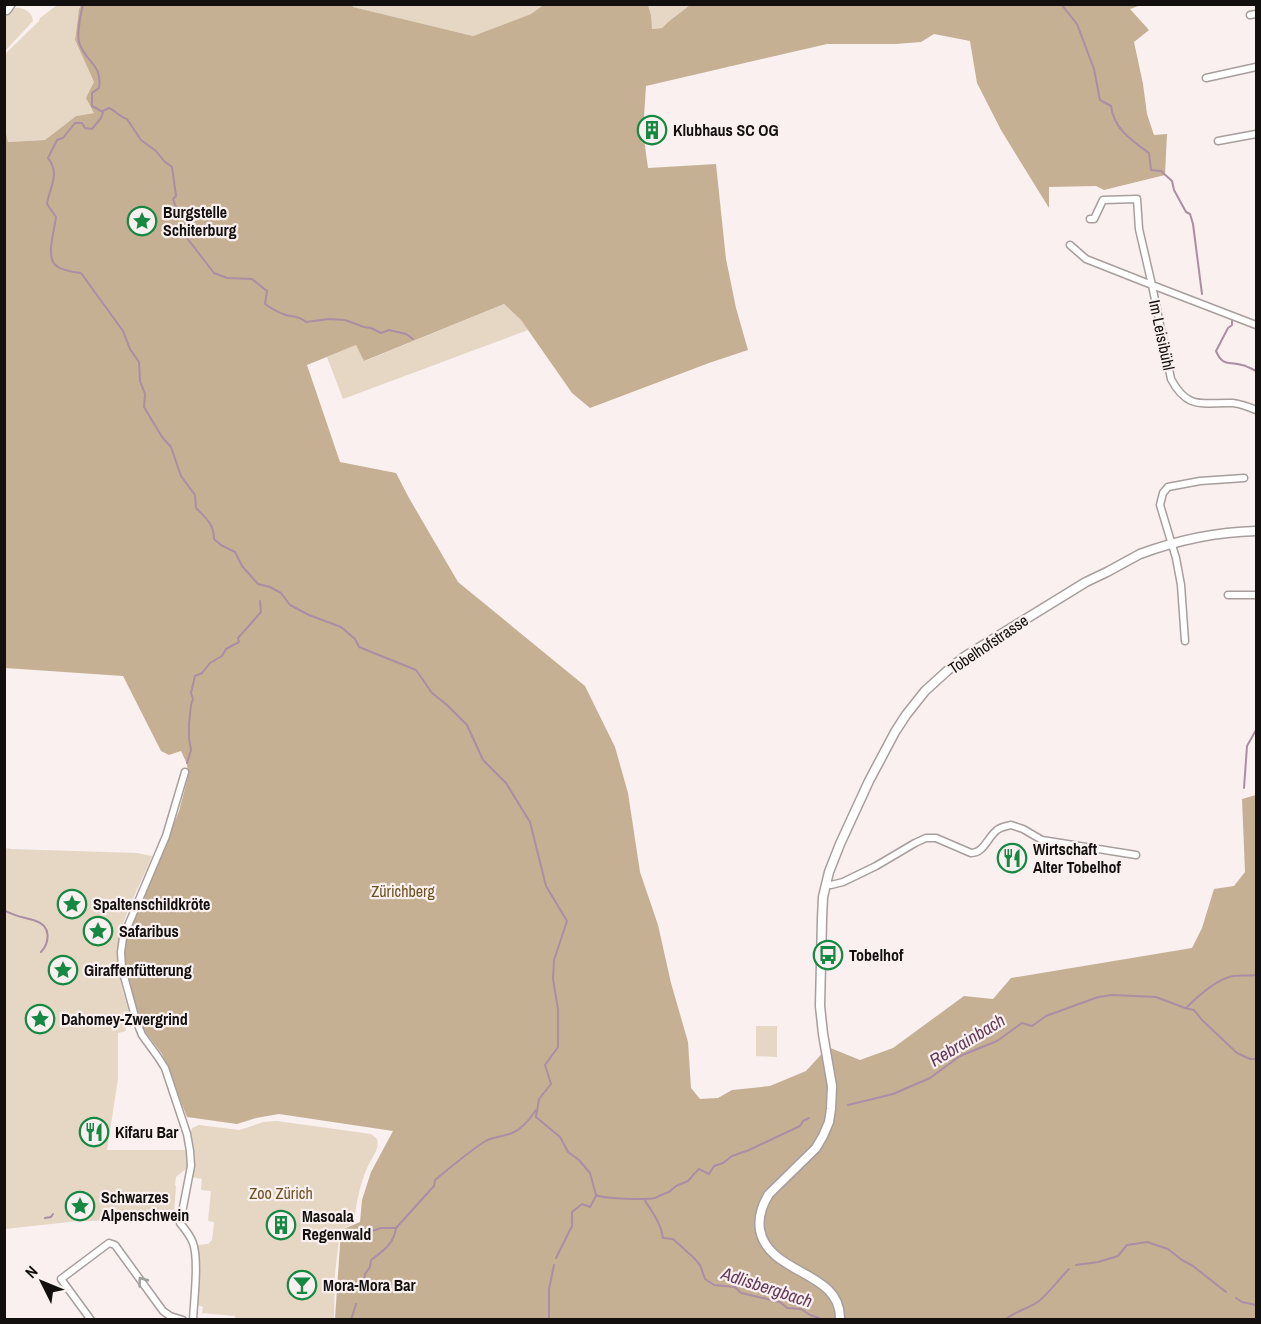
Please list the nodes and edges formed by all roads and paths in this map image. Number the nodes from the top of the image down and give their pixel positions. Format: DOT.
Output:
graph roads {
  1 [pos="12,4"];
  2 [pos="7,11"];
  3 [pos="1257,67"];
  4 [pos="1206,78"];
  5 [pos="1257,134"];
  6 [pos="1218,141"];
  7 [pos="1090,219"];
  8 [pos="1070,245"];
  9 [pos="1152,285"];
  10 [pos="1257,325"];
  11 [pos="1257,410"];
  12 [pos="1244,478"];
  13 [pos="1257,531"];
  14 [pos="1172,544"];
  15 [pos="1228,595"];
  16 [pos="1257,595"];
  17 [pos="1185,640"];
  18 [pos="185,772"];
  19 [pos="1136,855"];
  20 [pos="826,884"];
  21 [pos="91,1320"];
  22 [pos="183,1320"];
  23 [pos="193,1320"];
  24 [pos="840,1320"];
  1 -- 2 [label="street"];
  3 -- 4 [label="street"];
  5 -- 6 [label="street"];
  7 -- 9 [label="street"];
  8 -- 9 [label="street, Im Leisibühl"];
  9 -- 10 [label="street"];
  9 -- 11 [label="street, Im Leisibühl"];
  12 -- 14 [label="street"];
  13 -- 14 [label="main road, Tobelhofstrasse"];
  14 -- 17 [label="street"];
  14 -- 20 [label="main road, Tobelhofstrasse"];
  15 -- 16 [label="street"];
  18 -- 23 [label="street"];
  19 -- 20 [label="street"];
  20 -- 24 [label="main road, Tobelhofstrasse"];
  22 -- 21 [label="street, one-way"];
}
